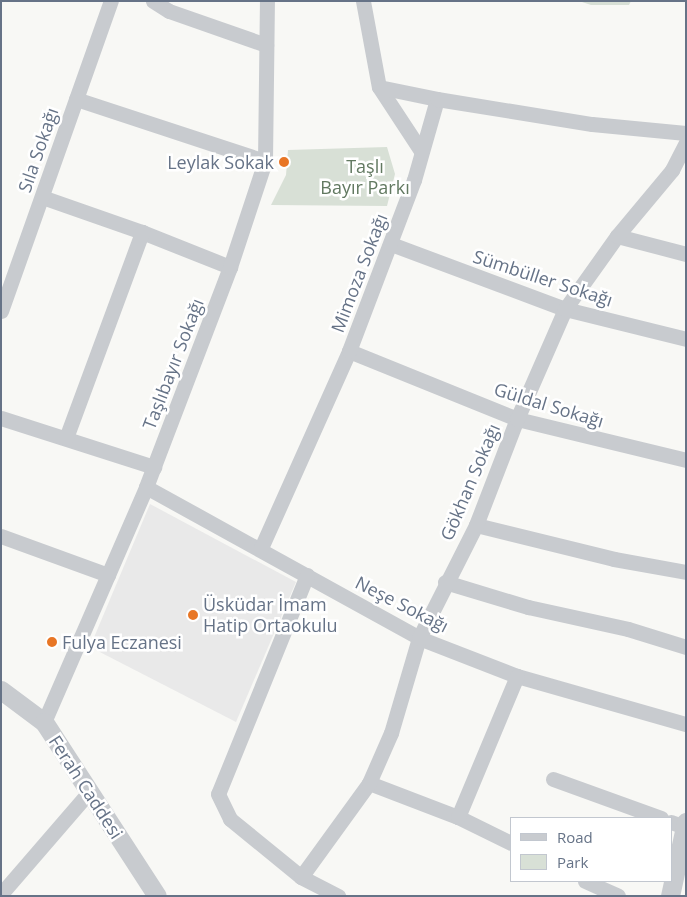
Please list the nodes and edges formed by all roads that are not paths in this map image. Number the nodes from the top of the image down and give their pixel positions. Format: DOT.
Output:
graph roads {
  1 [pos="110,1"];
  2 [pos="153,1"];
  3 [pos="267,1"];
  4 [pos="363,1"];
  5 [pos="266,45"];
  6 [pos="380,88"];
  7 [pos="76,99"];
  8 [pos="437,99"];
  9 [pos="686,133"];
  10 [pos="686,142"];
  11 [pos="421,151"];
  12 [pos="265,161"];
  13 [pos="679,171"];
  14 [pos="42,197"];
  15 [pos="142,232"];
  16 [pos="618,236"];
  17 [pos="391,244"];
  18 [pos="686,254"];
  19 [pos="230,268"];
  20 [pos="566,309"];
  21 [pos="1,311"];
  22 [pos="686,339"];
  23 [pos="349,351"];
  24 [pos="1,418"];
  25 [pos="517,419"];
  26 [pos="66,438"];
  27 [pos="686,460"];
  28 [pos="154,467"];
  29 [pos="146,487"];
  30 [pos="476,525"];
  31 [pos="1,536"];
  32 [pos="261,548"];
  33 [pos="686,572"];
  34 [pos="108,575"];
  35 [pos="307,575"];
  36 [pos="445,582"];
  37 [pos="419,638"];
  38 [pos="686,647"];
  39 [pos="517,676"];
  40 [pos="1,690"];
  41 [pos="44,722"];
  42 [pos="686,724"];
  43 [pos="553,779"];
  44 [pos="369,783"];
  45 [pos="90,792"];
  46 [pos="458,817"];
  47 [pos="658,817"];
  48 [pos="680,823"];
  49 [pos="510,843"];
  50 [pos="301,877"];
  51 [pos="672,881"];
  52 [pos="588,882"];
  53 [pos="672,882"];
  54 [pos="1,894"];
  55 [pos="158,896"];
  56 [pos="338,896"];
  57 [pos="618,896"];
  58 [pos="670,896"];
  1 -- 7 [label="street, Sıla Sokağı"];
  2 -- 5 [label="street"];
  3 -- 5 [label="street, Taşlıbayır Sokağı"];
  4 -- 6 [label="street"];
  5 -- 12 [label="street, Taşlıbayır Sokağı"];
  6 -- 8 [label="street"];
  6 -- 11 [label="street"];
  7 -- 12 [label="street"];
  7 -- 14 [label="street, Sıla Sokağı"];
  8 -- 9 [label="street"];
  8 -- 11 [label="street, Mimoza Sokağı"];
  10 -- 13 [label="street, Gökhan Sokağı"];
  11 -- 17 [label="street, Mimoza Sokağı"];
  12 -- 19 [label="street, Taşlıbayır Sokağı"];
  13 -- 16 [label="street, Gökhan Sokağı"];
  14 -- 15 [label="street"];
  14 -- 21 [label="street, Sıla Sokağı"];
  15 -- 19 [label="street"];
  15 -- 26 [label="street"];
  16 -- 18 [label="street"];
  16 -- 20 [label="street, Gökhan Sokağı"];
  17 -- 20 [label="street, Sümbüller Sokağı"];
  17 -- 23 [label="street, Mimoza Sokağı"];
  19 -- 28 [label="street, Taşlıbayır Sokağı"];
  20 -- 22 [label="street, Sümbüller Sokağı"];
  20 -- 25 [label="street, Gökhan Sokağı"];
  23 -- 25 [label="street, Güldal Sokağı"];
  23 -- 32 [label="street, Mimoza Sokağı"];
  24 -- 26 [label="street"];
  25 -- 27 [label="street, Güldal Sokağı"];
  25 -- 30 [label="street, Gökhan Sokağı"];
  26 -- 28 [label="street"];
  28 -- 29 [label="street, Taşlıbayır Sokağı"];
  29 -- 32 [label="street, Neşe Sokağı"];
  29 -- 34 [label="street, Taşlıbayır Sokağı"];
  30 -- 33 [label="street"];
  30 -- 36 [label="street, Gökhan Sokağı"];
  31 -- 34 [label="street"];
  32 -- 35 [label="street, Neşe Sokağı"];
  34 -- 41 [label="street, Taşlıbayır Sokağı"];
  35 -- 37 [label="street, Neşe Sokağı"];
  35 -- 50 [label="street"];
  36 -- 37 [label="street, Gökhan Sokağı"];
  36 -- 38 [label="street"];
  37 -- 39 [label="street, Neşe Sokağı"];
  37 -- 44 [label="street, Gökhan Sokağı"];
  39 -- 42 [label="street, Neşe Sokağı"];
  39 -- 46 [label="street"];
  40 -- 41 [label="street, Ferah Caddesi"];
  41 -- 45 [label="street, Ferah Caddesi"];
  43 -- 47 [label="street"];
  44 -- 46 [label="street"];
  44 -- 50 [label="street, Gökhan Sokağı"];
  45 -- 54 [label="street"];
  45 -- 55 [label="street, Ferah Caddesi"];
  46 -- 49 [label="street"];
  48 -- 51 [label="street"];
  50 -- 56 [label="street"];
  52 -- 57 [label="street"];
  53 -- 58 [label="street"];
}
